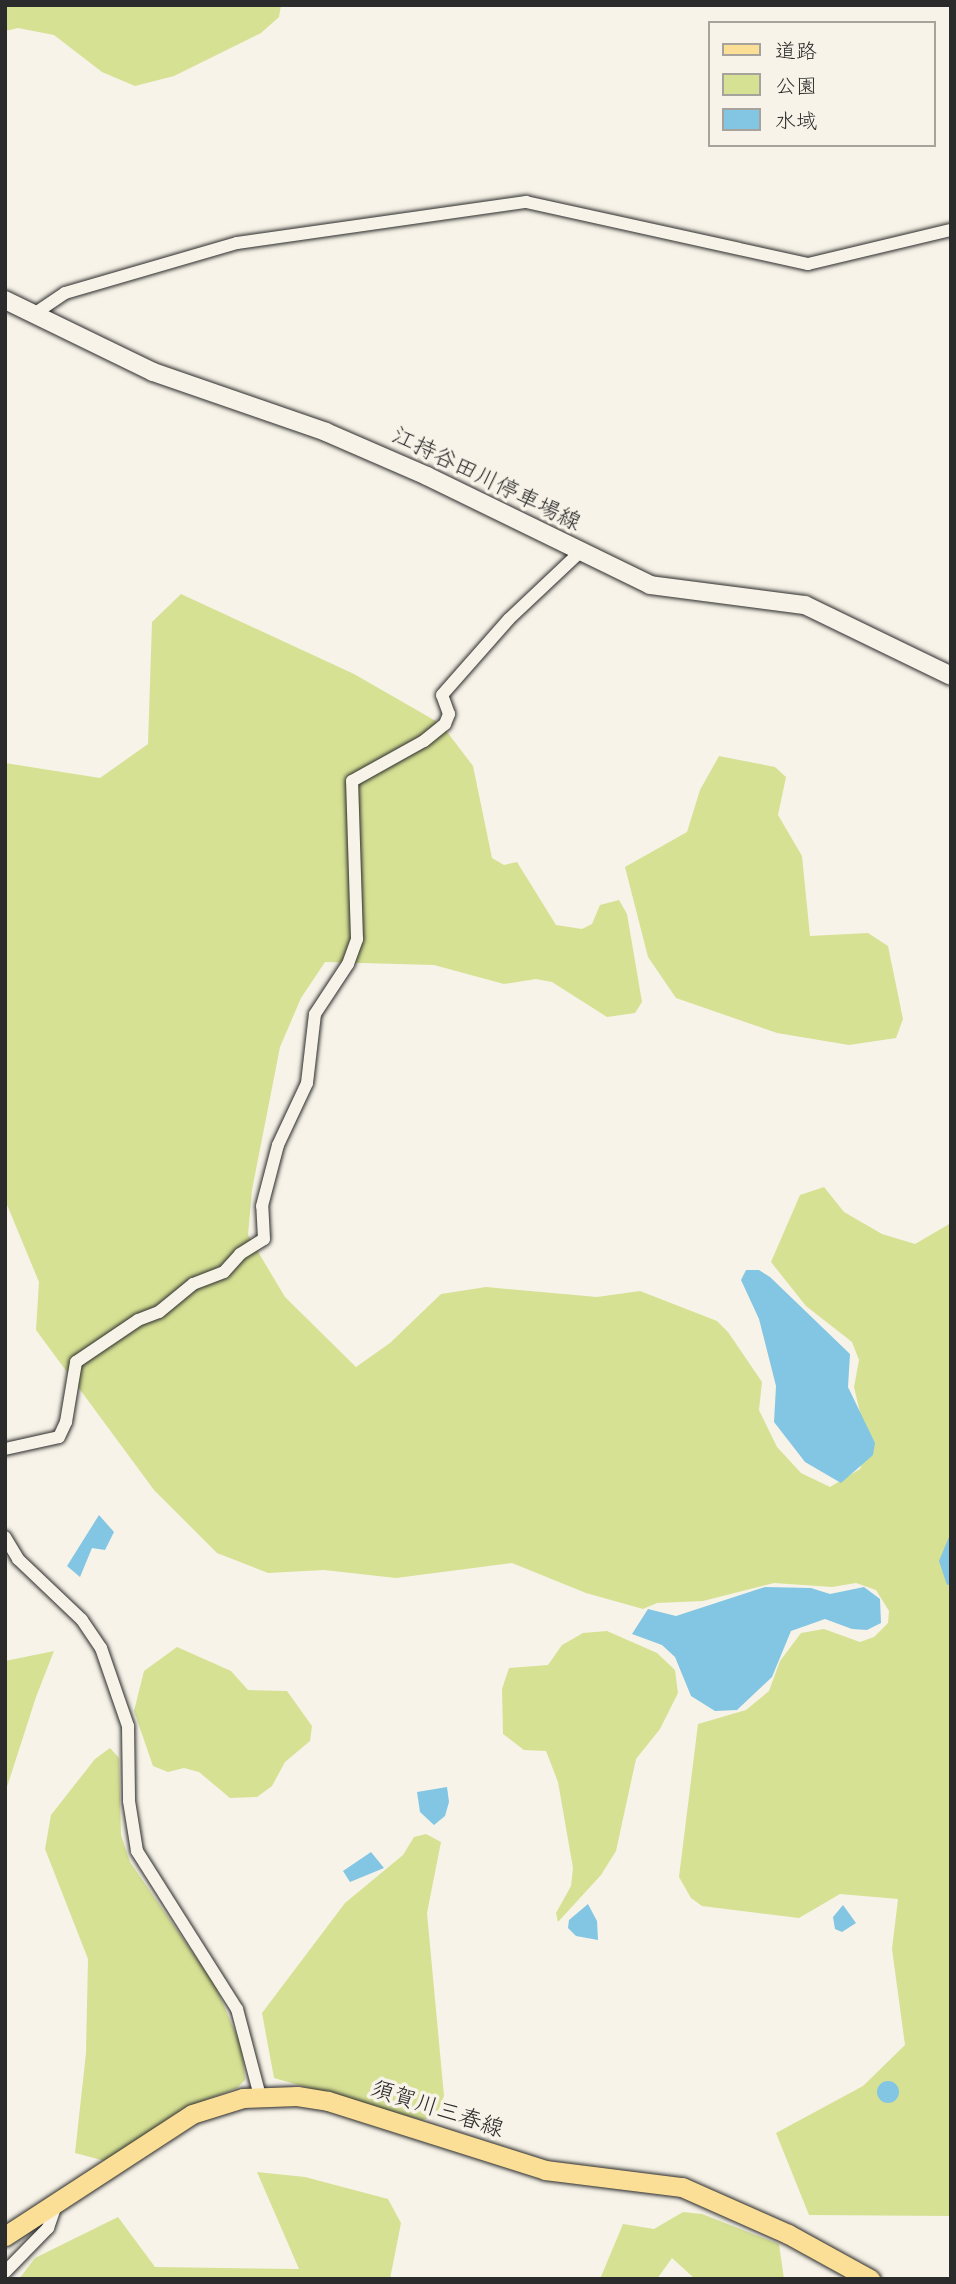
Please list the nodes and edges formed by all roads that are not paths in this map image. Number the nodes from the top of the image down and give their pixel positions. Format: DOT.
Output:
graph roads {
  1 [pos="951,230"];
  2 [pos="5,300"];
  3 [pos="34,314"];
  4 [pos="579,552"];
  5 [pos="951,676"];
  6 [pos="5,1449"];
  7 [pos="5,1537"];
  8 [pos="260,2096"];
  9 [pos="56,2205"];
  10 [pos="5,2236"];
  11 [pos="5,2272"];
  12 [pos="870,2279"];
  1 -- 3 [label="street"];
  2 -- 3 [label="main road, 江持谷田川停車場線"];
  3 -- 4 [label="main road, 江持谷田川停車場線"];
  4 -- 5 [label="main road, 江持谷田川停車場線"];
  4 -- 6 [label="street"];
  7 -- 8 [label="street"];
  8 -- 9 [label="main road, 須賀川三春線"];
  8 -- 12 [label="main road, 須賀川三春線"];
  9 -- 10 [label="main road, 須賀川三春線"];
  9 -- 11 [label="street"];
}
